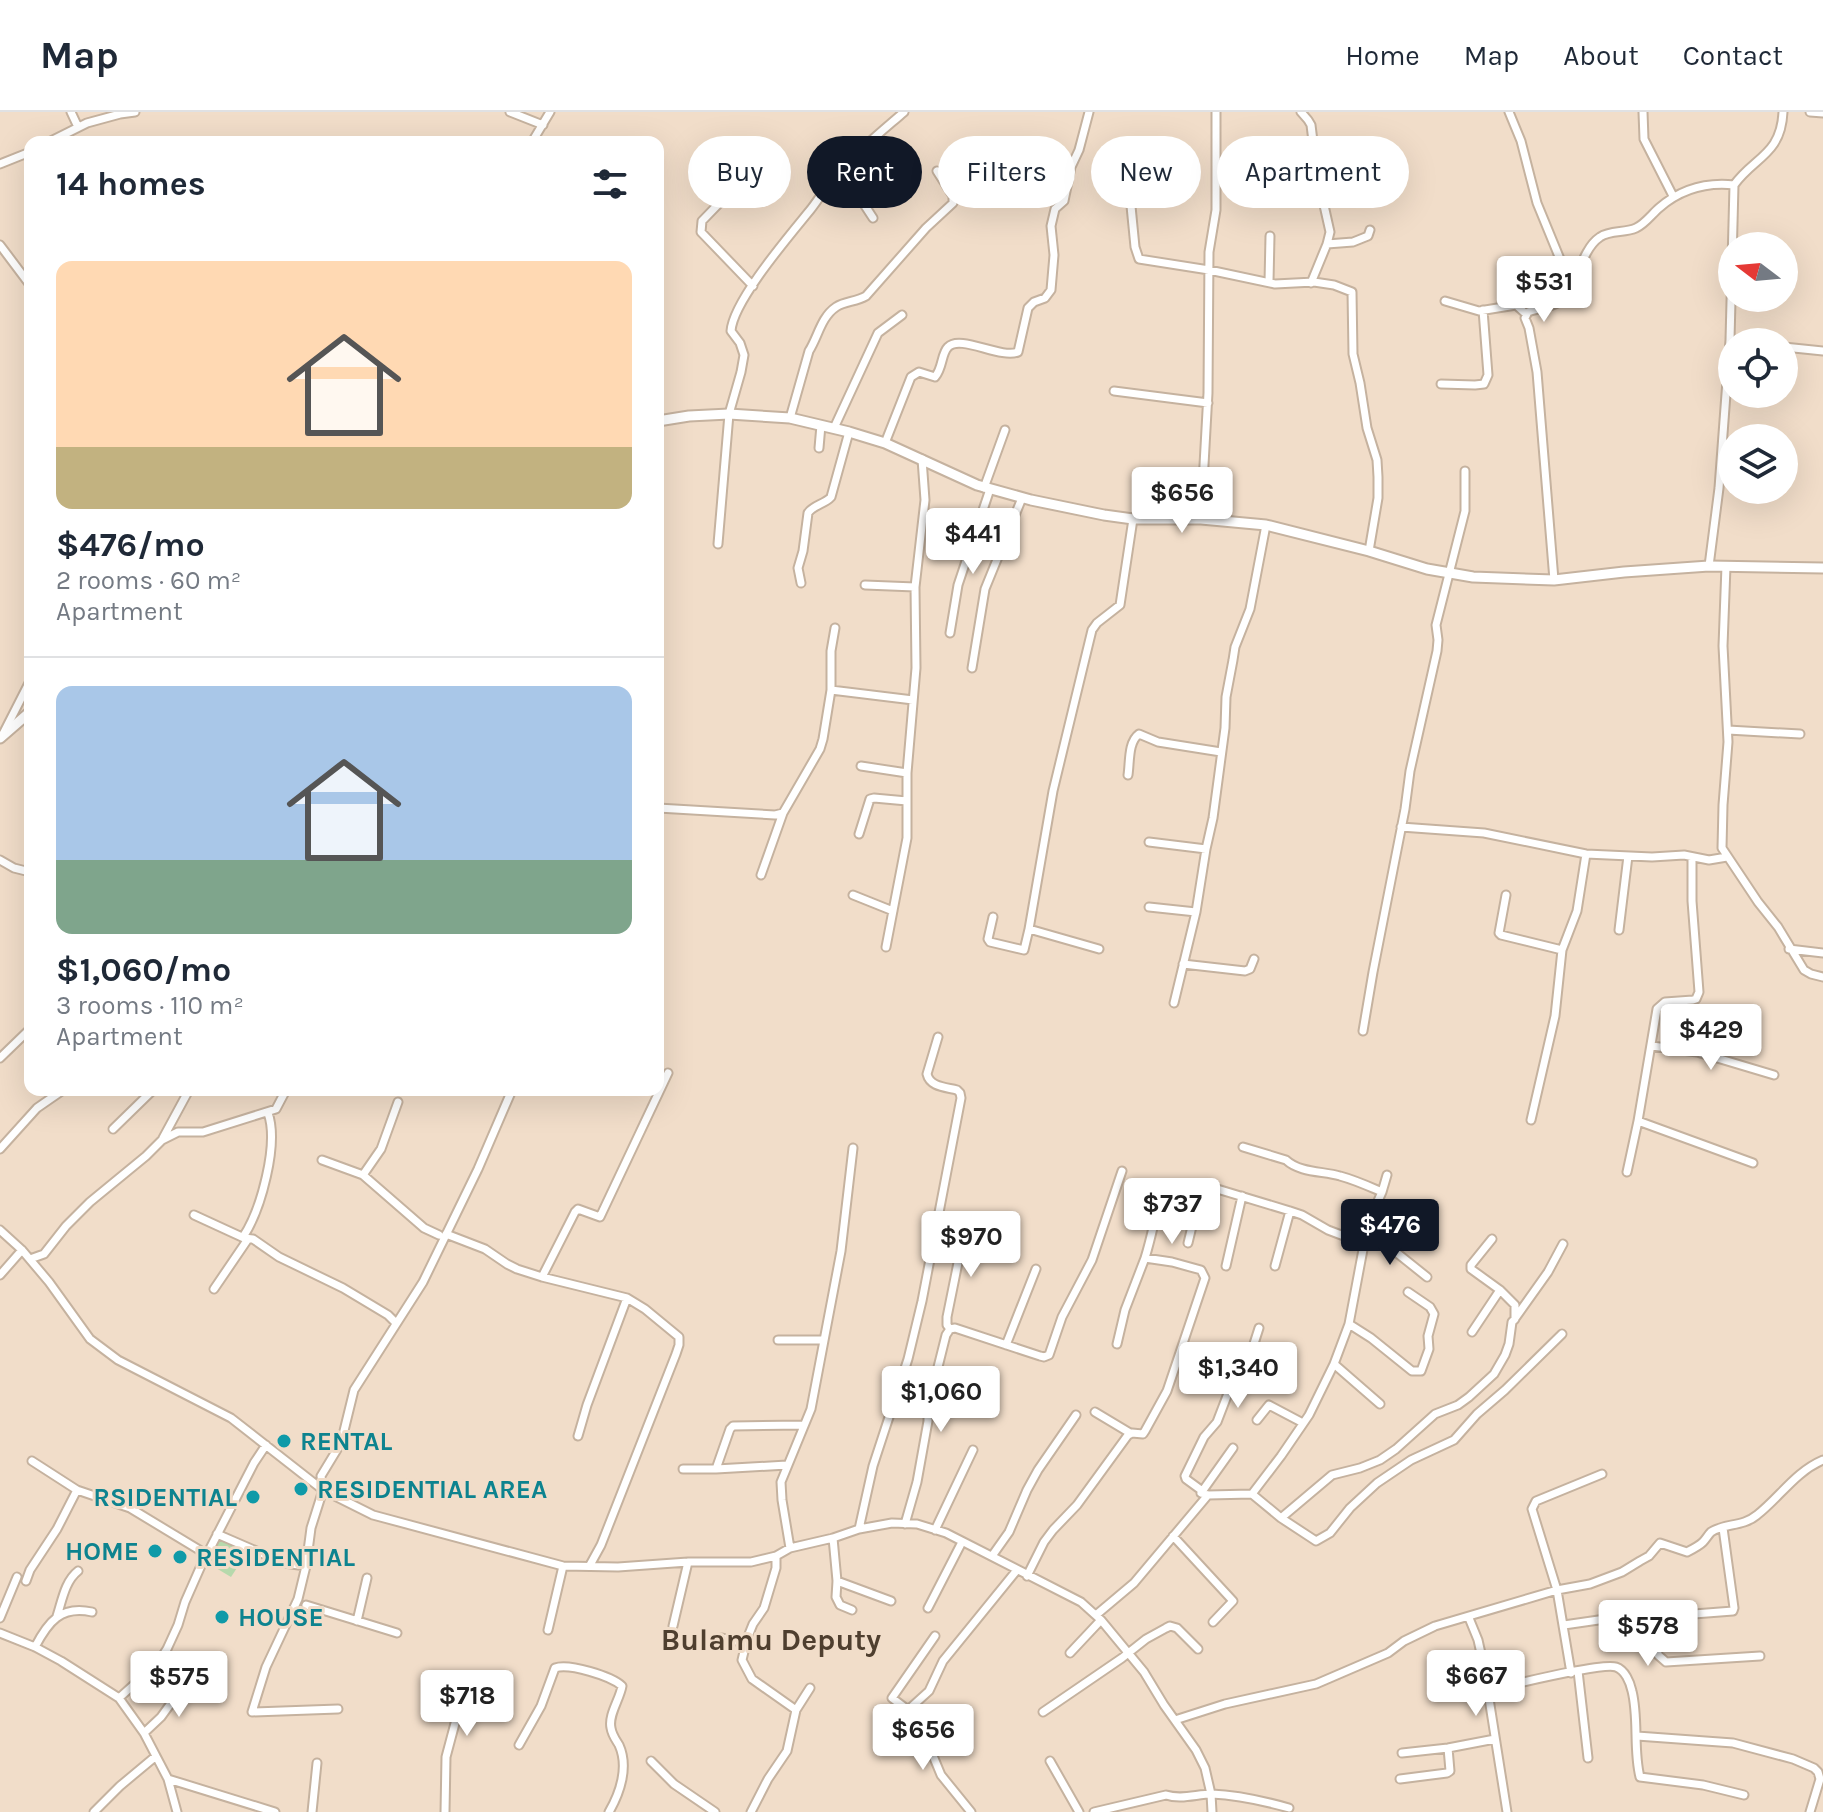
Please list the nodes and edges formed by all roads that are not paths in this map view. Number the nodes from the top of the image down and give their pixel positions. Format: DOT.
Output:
graph roads {
  1 [pos="71,112"];
  2 [pos="135,112"];
  3 [pos="510,112"];
  4 [pos="550,112"];
  5 [pos="904,112"];
  6 [pos="1089,112"];
  7 [pos="1216,112"];
  8 [pos="1301,112"];
  9 [pos="1509,112"];
  10 [pos="1643,112"];
  11 [pos="1783,112"];
  12 [pos="1810,112"];
  13 [pos="1823,113"];
  14 [pos="102,116"];
  15 [pos="543,125"];
  16 [pos="78,127"];
  17 [pos="61,136"];
  18 [pos="536,136"];
  19 [pos="874,136"];
  20 [pos="24,154"];
  21 [pos="0,164"];
  22 [pos="937,171"];
  23 [pos="1734,185"];
  24 [pos="1673,196"];
  25 [pos="715,208"];
  26 [pos="810,208"];
  27 [pos="866,208"];
  28 [pos="1131,208"];
  29 [pos="873,218"];
  30 [pos="1370,230"];
  31 [pos="1270,236"];
  32 [pos="1327,244"];
  33 [pos="0,245"];
  34 [pos="1209,270"];
  35 [pos="24,277"];
  36 [pos="1269,282"];
  37 [pos="1311,283"];
  38 [pos="1573,285"];
  39 [pos="753,286"];
  40 [pos="1445,301"];
  41 [pos="1483,310"];
  42 [pos="1526,314"];
  43 [pos="902,315"];
  44 [pos="1730,328"];
  45 [pos="1798,348"];
  46 [pos="1823,351"];
  47 [pos="1441,384"];
  48 [pos="1114,391"];
  49 [pos="1208,403"];
  50 [pos="1725,408"];
  51 [pos="729,414"];
  52 [pos="790,418"];
  53 [pos="664,420"];
  54 [pos="821,425"];
  55 [pos="834,428"];
  56 [pos="1005,430"];
  57 [pos="849,432"];
  58 [pos="885,443"];
  59 [pos="819,448"];
  60 [pos="922,459"];
  61 [pos="1465,471"];
  62 [pos="987,488"];
  63 [pos="1022,498"];
  64 [pos="1133,519"];
  65 [pos="1201,519"];
  66 [pos="1266,525"];
  67 [pos="718,544"];
  68 [pos="1369,551"];
  69 [pos="1709,566"];
  70 [pos="1726,566"];
  71 [pos="1823,568"];
  72 [pos="1450,574"];
  73 [pos="1554,580"];
  74 [pos="801,583"];
  75 [pos="865,585"];
  76 [pos="915,587"];
  77 [pos="835,628"];
  78 [pos="950,633"];
  79 [pos="972,668"];
  80 [pos="831,690"];
  81 [pos="24,693"];
  82 [pos="913,700"];
  83 [pos="24,717"];
  84 [pos="1728,730"];
  85 [pos="1800,734"];
  86 [pos="1,737"];
  87 [pos="1221,752"];
  88 [pos="861,766"];
  89 [pos="907,773"];
  90 [pos="1128,775"];
  91 [pos="907,801"];
  92 [pos="664,808"];
  93 [pos="783,813"];
  94 [pos="1401,827"];
  95 [pos="859,834"];
  96 [pos="1149,842"];
  97 [pos="1206,849"];
  98 [pos="1586,854"];
  99 [pos="1628,856"];
  100 [pos="1692,857"];
  101 [pos="1727,857"];
  102 [pos="0,860"];
  103 [pos="24,870"];
  104 [pos="761,875"];
  105 [pos="853,895"];
  106 [pos="1506,895"];
  107 [pos="1149,907"];
  108 [pos="893,911"];
  109 [pos="1196,912"];
  110 [pos="993,917"];
  111 [pos="1029,929"];
  112 [pos="1619,930"];
  113 [pos="886,947"];
  114 [pos="1099,949"];
  115 [pos="1789,949"];
  116 [pos="1562,950"];
  117 [pos="1823,953"];
  118 [pos="1254,959"];
  119 [pos="1183,964"];
  120 [pos="1823,977"];
  121 [pos="1174,1003"];
  122 [pos="1363,1031"];
  123 [pos="24,1035"];
  124 [pos="938,1037"];
  125 [pos="1652,1046"];
  126 [pos="0,1058"];
  127 [pos="668,1073"];
  128 [pos="1774,1075"];
  129 [pos="664,1081"];
  130 [pos="54,1096"];
  131 [pos="147,1096"];
  132 [pos="186,1096"];
  133 [pos="283,1096"];
  134 [pos="509,1096"];
  135 [pos="657,1096"];
  136 [pos="398,1102"];
  137 [pos="267,1113"];
  138 [pos="1531,1120"];
  139 [pos="1638,1121"];
  140 [pos="113,1129"];
  141 [pos="162,1140"];
  142 [pos="1243,1147"];
  143 [pos="853,1148"];
  144 [pos="0,1149"];
  145 [pos="322,1160"];
  146 [pos="1753,1163"];
  147 [pos="1122,1171"];
  148 [pos="1627,1172"];
  149 [pos="363,1175"];
  150 [pos="1387,1175"];
  151 [pos="1382,1192"];
  152 [pos="1161,1195"];
  153 [pos="1242,1196"];
  154 [pos="1290,1211"];
  155 [pos="194,1215"];
  156 [pos="0,1230"];
  157 [pos="964,1233"];
  158 [pos="443,1235"];
  159 [pos="246,1238"];
  160 [pos="1492,1239"];
  161 [pos="1365,1241"];
  162 [pos="1188,1243"];
  163 [pos="1563,1244"];
  164 [pos="22,1250"];
  165 [pos="1145,1258"];
  166 [pos="30,1259"];
  167 [pos="1226,1266"];
  168 [pos="1275,1266"];
  169 [pos="1036,1269"];
  170 [pos="0,1275"];
  171 [pos="542,1277"];
  172 [pos="1427,1277"];
  173 [pos="214,1289"];
  174 [pos="1500,1290"];
  175 [pos="1408,1292"];
  176 [pos="627,1298"];
  177 [pos="1515,1319"];
  178 [pos="396,1323"];
  179 [pos="1349,1324"];
  180 [pos="1259,1328"];
  181 [pos="950,1329"];
  182 [pos="1472,1332"];
  183 [pos="1562,1334"];
  184 [pos="778,1340"];
  185 [pos="824,1340"];
  186 [pos="1117,1344"];
  187 [pos="1006,1345"];
  188 [pos="1334,1364"];
  189 [pos="1380,1404"];
  190 [pos="1095,1412"];
  191 [pos="1076,1415"];
  192 [pos="1257,1420"];
  193 [pos="1303,1423"];
  194 [pos="804,1425"];
  195 [pos="1130,1433"];
  196 [pos="578,1436"];
  197 [pos="266,1445"];
  198 [pos="1233,1448"];
  199 [pos="973,1450"];
  200 [pos="1823,1460"];
  201 [pos="32,1461"];
  202 [pos="787,1465"];
  203 [pos="683,1469"];
  204 [pos="716,1469"];
  205 [pos="1602,1474"];
  206 [pos="77,1490"];
  207 [pos="323,1490"];
  208 [pos="1205,1494"];
  209 [pos="1252,1494"];
  210 [pos="1281,1518"];
  211 [pos="905,1524"];
  212 [pos="1723,1528"];
  213 [pos="859,1529"];
  214 [pos="935,1530"];
  215 [pos="217,1534"];
  216 [pos="1173,1536"];
  217 [pos="833,1538"];
  218 [pos="962,1542"];
  219 [pos="790,1548"];
  220 [pos="206,1554"];
  221 [pos="776,1556"];
  222 [pos="992,1556"];
  223 [pos="688,1562"];
  224 [pos="590,1565"];
  225 [pos="306,1566"];
  226 [pos="563,1566"];
  227 [pos="1017,1570"];
  228 [pos="78,1571"];
  229 [pos="1027,1576"];
  230 [pos="17,1577"];
  231 [pos="367,1578"];
  232 [pos="26,1581"];
  233 [pos="837,1581"];
  234 [pos="1557,1590"];
  235 [pos="891,1601"];
  236 [pos="306,1605"];
  237 [pos="928,1608"];
  238 [pos="852,1610"];
  239 [pos="92,1612"];
  240 [pos="57,1616"];
  241 [pos="1655,1617"];
  242 [pos="0,1618"];
  243 [pos="1099,1618"];
  244 [pos="1469,1618"];
  245 [pos="357,1621"];
  246 [pos="1213,1622"];
  247 [pos="1564,1625"];
  248 [pos="673,1626"];
  249 [pos="548,1630"];
  250 [pos="0,1633"];
  251 [pos="397,1633"];
  252 [pos="935,1636"];
  253 [pos="721,1638"];
  254 [pos="747,1639"];
  255 [pos="35,1647"];
  256 [pos="1198,1649"];
  257 [pos="1070,1653"];
  258 [pos="1128,1653"];
  259 [pos="1760,1656"];
  260 [pos="1574,1672"];
  261 [pos="187,1681"];
  262 [pos="810,1688"];
  263 [pos="1488,1690"];
  264 [pos="119,1698"];
  265 [pos="437,1698"];
  266 [pos="338,1709"];
  267 [pos="796,1710"];
  268 [pos="908,1710"];
  269 [pos="1043,1712"];
  270 [pos="1175,1720"];
  271 [pos="144,1733"];
  272 [pos="1637,1736"];
  273 [pos="1495,1739"];
  274 [pos="519,1745"];
  275 [pos="1448,1748"];
  276 [pos="1402,1753"];
  277 [pos="156,1756"];
  278 [pos="1588,1758"];
  279 [pos="651,1761"];
  280 [pos="1050,1761"];
  281 [pos="317,1763"];
  282 [pos="168,1779"];
  283 [pos="1400,1779"];
  284 [pos="1211,1794"];
  285 [pos="1744,1795"];
  286 [pos="1289,1808"];
  287 [pos="94,1812"];
  288 [pos="177,1812"];
  289 [pos="275,1812"];
  290 [pos="312,1812"];
  291 [pos="445,1812"];
  292 [pos="609,1812"];
  293 [pos="715,1812"];
  294 [pos="751,1812"];
  295 [pos="971,1812"];
  296 [pos="1079,1812"];
  297 [pos="1094,1812"];
  298 [pos="1212,1812"];
  299 [pos="1507,1812"];
  300 [pos="1810,1812"];
  1 -- 16 [label="street"];
  2 -- 14 [label="street"];
  3 -- 15 [label="street"];
  4 -- 15 [label="street"];
  5 -- 19 [label="street"];
  6 -- 58 [label="street"];
  7 -- 34 [label="street"];
  8 -- 32 [label="street"];
  9 -- 38 [label="street"];
  10 -- 24 [label="street"];
  11 -- 23 [label="street"];
  12 -- 13 [label="street"];
  14 -- 16 [label="street"];
  15 -- 18 [label="street"];
  16 -- 17 [label="street"];
  20 -- 21 [label="street"];
  22 -- 52 [label="street"];
  23 -- 24 [label="street"];
  23 -- 44 [label="street"];
  24 -- 38 [label="street"];
  25 -- 39 [label="street"];
  26 -- 39 [label="street"];
  27 -- 29 [label="street"];
  28 -- 34 [label="street"];
  30 -- 32 [label="street"];
  31 -- 36 [label="street"];
  32 -- 37 [label="street"];
  33 -- 35 [label="street"];
  34 -- 36 [label="street"];
  34 -- 49 [label="street"];
  36 -- 37 [label="street"];
  37 -- 68 [label="street"];
  38 -- 42 [label="street"];
  39 -- 51 [label="street"];
  40 -- 41 [label="street"];
  41 -- 42 [label="street"];
  41 -- 47 [label="street"];
  42 -- 73 [label="street"];
  43 -- 55 [label="street"];
  45 -- 46 [label="street"];
  48 -- 49 [label="street"];
  49 -- 65 [label="street"];
  50 -- 69 [label="street"];
  51 -- 52 [label="street"];
  51 -- 53 [label="street"];
  51 -- 67 [label="street"];
  52 -- 54 [label="street"];
  54 -- 55 [label="street"];
  54 -- 59 [label="street"];
  55 -- 57 [label="street"];
  56 -- 62 [label="street"];
  57 -- 58 [label="street"];
  57 -- 74 [label="street"];
  58 -- 60 [label="street"];
  60 -- 62 [label="street"];
  60 -- 76 [label="street"];
  61 -- 72 [label="street"];
  62 -- 63 [label="street"];
  62 -- 78 [label="street"];
  63 -- 64 [label="street"];
  63 -- 79 [label="street"];
  64 -- 65 [label="street"];
  64 -- 111 [label="street"];
  65 -- 66 [label="street"];
  66 -- 68 [label="street"];
  66 -- 87 [label="street"];
  68 -- 72 [label="street"];
  69 -- 70 [label="street"];
  69 -- 73 [label="street"];
  70 -- 71 [label="street"];
  70 -- 84 [label="street"];
  72 -- 73 [label="street"];
  72 -- 94 [label="street"];
  75 -- 76 [label="street"];
  76 -- 82 [label="street"];
  77 -- 80 [label="street"];
  80 -- 82 [label="street"];
  80 -- 93 [label="street"];
  81 -- 86 [label="street"];
  82 -- 89 [label="street"];
  83 -- 86 [label="street"];
  84 -- 85 [label="street"];
  84 -- 101 [label="street"];
  87 -- 90 [label="street"];
  87 -- 97 [label="street"];
  88 -- 89 [label="street"];
  89 -- 91 [label="street"];
  91 -- 95 [label="street"];
  91 -- 108 [label="street"];
  92 -- 93 [label="street"];
  93 -- 104 [label="street"];
  94 -- 98 [label="street"];
  94 -- 122 [label="street"];
  96 -- 97 [label="street"];
  97 -- 109 [label="street"];
  98 -- 99 [label="street"];
  98 -- 116 [label="street"];
  99 -- 100 [label="street"];
  99 -- 112 [label="street"];
  100 -- 101 [label="street"];
  100 -- 125 [label="street"];
  101 -- 115 [label="street"];
  102 -- 103 [label="street"];
  105 -- 108 [label="street"];
  106 -- 116 [label="street"];
  107 -- 109 [label="street"];
  108 -- 113 [label="street"];
  109 -- 119 [label="street"];
  110 -- 111 [label="street"];
  111 -- 114 [label="street"];
  115 -- 117 [label="street"];
  115 -- 120 [label="street"];
  116 -- 138 [label="street"];
  118 -- 119 [label="street"];
  119 -- 121 [label="street"];
  123 -- 126 [label="street"];
  124 -- 213 [label="street"];
  125 -- 128 [label="street"];
  125 -- 139 [label="street"];
  127 -- 129 [label="street"];
  130 -- 144 [label="street"];
  131 -- 140 [label="street"];
  132 -- 141 [label="street"];
  133 -- 137 [label="street"];
  134 -- 158 [label="street"];
  135 -- 171 [label="street"];
  136 -- 149 [label="street"];
  137 -- 141 [label="street"];
  137 -- 159 [label="street"];
  139 -- 146 [label="street"];
  139 -- 148 [label="street"];
  141 -- 166 [label="street"];
  142 -- 151 [label="street"];
  143 -- 185 [label="street"];
  145 -- 149 [label="street"];
  147 -- 187 [label="street"];
  149 -- 158 [label="street"];
  150 -- 151 [label="street"];
  151 -- 161 [label="street"];
  152 -- 165 [label="street"];
  153 -- 154 [label="street"];
  153 -- 162 [label="street"];
  153 -- 167 [label="street"];
  154 -- 161 [label="street"];
  154 -- 168 [label="street"];
  155 -- 159 [label="street"];
  156 -- 164 [label="street"];
  157 -- 181 [label="street"];
  158 -- 171 [label="street"];
  158 -- 178 [label="street"];
  159 -- 173 [label="street"];
  159 -- 178 [label="street"];
  160 -- 174 [label="street"];
  161 -- 172 [label="street"];
  161 -- 179 [label="street"];
  163 -- 177 [label="street"];
  164 -- 166 [label="street"];
  164 -- 170 [label="street"];
  165 -- 186 [label="street"];
  165 -- 195 [label="street"];
  166 -- 197 [label="street"];
  169 -- 187 [label="street"];
  171 -- 176 [label="street"];
  174 -- 177 [label="street"];
  174 -- 182 [label="street"];
  175 -- 179 [label="street"];
  176 -- 196 [label="street"];
  176 -- 224 [label="street"];
  177 -- 210 [label="street"];
  178 -- 207 [label="street"];
  179 -- 188 [label="street"];
  180 -- 208 [label="street"];
  181 -- 187 [label="street"];
  181 -- 211 [label="street"];
  183 -- 210 [label="street"];
  184 -- 185 [label="street"];
  185 -- 194 [label="street"];
  188 -- 189 [label="street"];
  188 -- 193 [label="street"];
  190 -- 195 [label="street"];
  191 -- 222 [label="street"];
  192 -- 193 [label="street"];
  193 -- 209 [label="street"];
  194 -- 202 [label="street"];
  194 -- 204 [label="street"];
  195 -- 229 [label="street"];
  197 -- 207 [label="street"];
  197 -- 215 [label="street"];
  198 -- 208 [label="street"];
  199 -- 214 [label="street"];
  200 -- 212 [label="street"];
  201 -- 206 [label="street"];
  202 -- 204 [label="street"];
  202 -- 219 [label="street"];
  203 -- 204 [label="street"];
  205 -- 234 [label="street"];
  206 -- 220 [label="street"];
  206 -- 232 [label="street"];
  207 -- 225 [label="street"];
  207 -- 226 [label="street"];
  208 -- 209 [label="street"];
  208 -- 216 [label="street"];
  209 -- 210 [label="street"];
  211 -- 213 [label="street"];
  211 -- 214 [label="street"];
  212 -- 234 [label="street"];
  212 -- 241 [label="street"];
  213 -- 217 [label="street"];
  214 -- 218 [label="street"];
  215 -- 220 [label="street"];
  215 -- 225 [label="street"];
  216 -- 243 [label="street"];
  216 -- 246 [label="street"];
  217 -- 219 [label="street"];
  217 -- 233 [label="street"];
  218 -- 222 [label="street"];
  218 -- 237 [label="street"];
  219 -- 221 [label="street"];
  220 -- 264 [label="street"];
  221 -- 223 [label="street"];
  221 -- 254 [label="street"];
  222 -- 227 [label="street"];
  223 -- 224 [label="street"];
  223 -- 248 [label="street"];
  224 -- 226 [label="street"];
  225 -- 266 [label="street"];
  226 -- 249 [label="street"];
  227 -- 229 [label="street"];
  227 -- 268 [label="street"];
  228 -- 240 [label="street"];
  229 -- 243 [label="street"];
  230 -- 242 [label="street"];
  231 -- 245 [label="street"];
  233 -- 235 [label="street"];
  233 -- 238 [label="street"];
  234 -- 244 [label="street"];
  234 -- 247 [label="street"];
  236 -- 245 [label="street"];
  239 -- 240 [label="street"];
  240 -- 255 [label="street"];
  241 -- 247 [label="street"];
  241 -- 259 [label="street"];
  243 -- 257 [label="street"];
  243 -- 258 [label="street"];
  244 -- 263 [label="street"];
  244 -- 270 [label="street"];
  245 -- 251 [label="street"];
  247 -- 260 [label="street"];
  250 -- 255 [label="street"];
  252 -- 268 [label="street"];
  253 -- 254 [label="street"];
  254 -- 267 [label="street"];
  255 -- 264 [label="street"];
  256 -- 258 [label="street"];
  258 -- 269 [label="street"];
  258 -- 270 [label="street"];
  260 -- 263 [label="street"];
  260 -- 272 [label="street"];
  260 -- 278 [label="street"];
  261 -- 271 [label="street"];
  262 -- 267 [label="street"];
  263 -- 273 [label="street"];
  264 -- 271 [label="street"];
  265 -- 291 [label="street"];
  267 -- 294 [label="street"];
  268 -- 295 [label="street"];
  270 -- 284 [label="street"];
  271 -- 277 [label="street"];
  272 -- 285 [label="street"];
  272 -- 300 [label="street"];
  273 -- 275 [label="street"];
  273 -- 299 [label="street"];
  274 -- 292 [label="street"];
  275 -- 276 [label="street"];
  275 -- 283 [label="street"];
  277 -- 282 [label="street"];
  277 -- 287 [label="street"];
  279 -- 293 [label="street"];
  280 -- 296 [label="street"];
  281 -- 290 [label="street"];
  282 -- 288 [label="street"];
  282 -- 289 [label="street"];
  284 -- 286 [label="street"];
  284 -- 297 [label="street"];
  284 -- 298 [label="street"];
}
